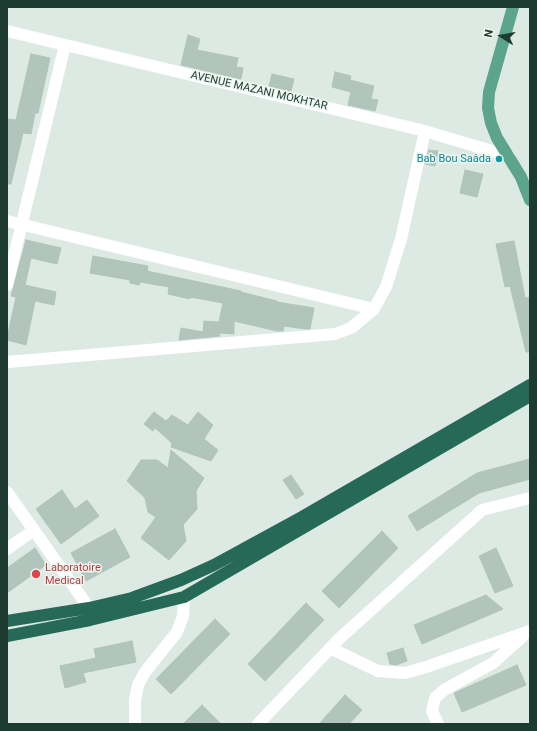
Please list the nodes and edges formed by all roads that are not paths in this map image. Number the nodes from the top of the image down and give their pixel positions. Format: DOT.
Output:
graph roads {
  1 [pos="513,7"];
  2 [pos="7,31"];
  3 [pos="65,45"];
  4 [pos="425,131"];
  5 [pos="509,156"];
  6 [pos="530,200"];
  7 [pos="7,221"];
  8 [pos="22,225"];
  9 [pos="7,285"];
  10 [pos="374,309"];
  11 [pos="7,362"];
  12 [pos="530,385"];
  13 [pos="530,396"];
  14 [pos="7,492"];
  15 [pos="530,498"];
  16 [pos="34,530"];
  17 [pos="7,549"];
  18 [pos="184,597"];
  19 [pos="89,608"];
  20 [pos="7,621"];
  21 [pos="529,631"];
  22 [pos="7,636"];
  23 [pos="330,648"];
  24 [pos="135,724"];
  25 [pos="258,724"];
  26 [pos="438,724"];
  1 -- 5 [label="main road"];
  2 -- 3 [label="street, AVENUE MAZANI MOKHTAR"];
  3 -- 4 [label="street, AVENUE MAZANI MOKHTAR"];
  3 -- 8 [label="street"];
  4 -- 5 [label="street, AVENUE MAZANI MOKHTAR"];
  4 -- 10 [label="street"];
  5 -- 6 [label="main road"];
  7 -- 8 [label="street"];
  8 -- 9 [label="street"];
  8 -- 10 [label="street"];
  10 -- 11 [label="street"];
  12 -- 19 [label="highway"];
  13 -- 18 [label="highway"];
  14 -- 16 [label="street"];
  15 -- 23 [label="street"];
  16 -- 17 [label="street"];
  16 -- 19 [label="street"];
  18 -- 22 [label="highway"];
  18 -- 24 [label="street"];
  19 -- 20 [label="highway"];
  21 -- 23 [label="street"];
  21 -- 26 [label="street"];
  23 -- 25 [label="street"];
}
